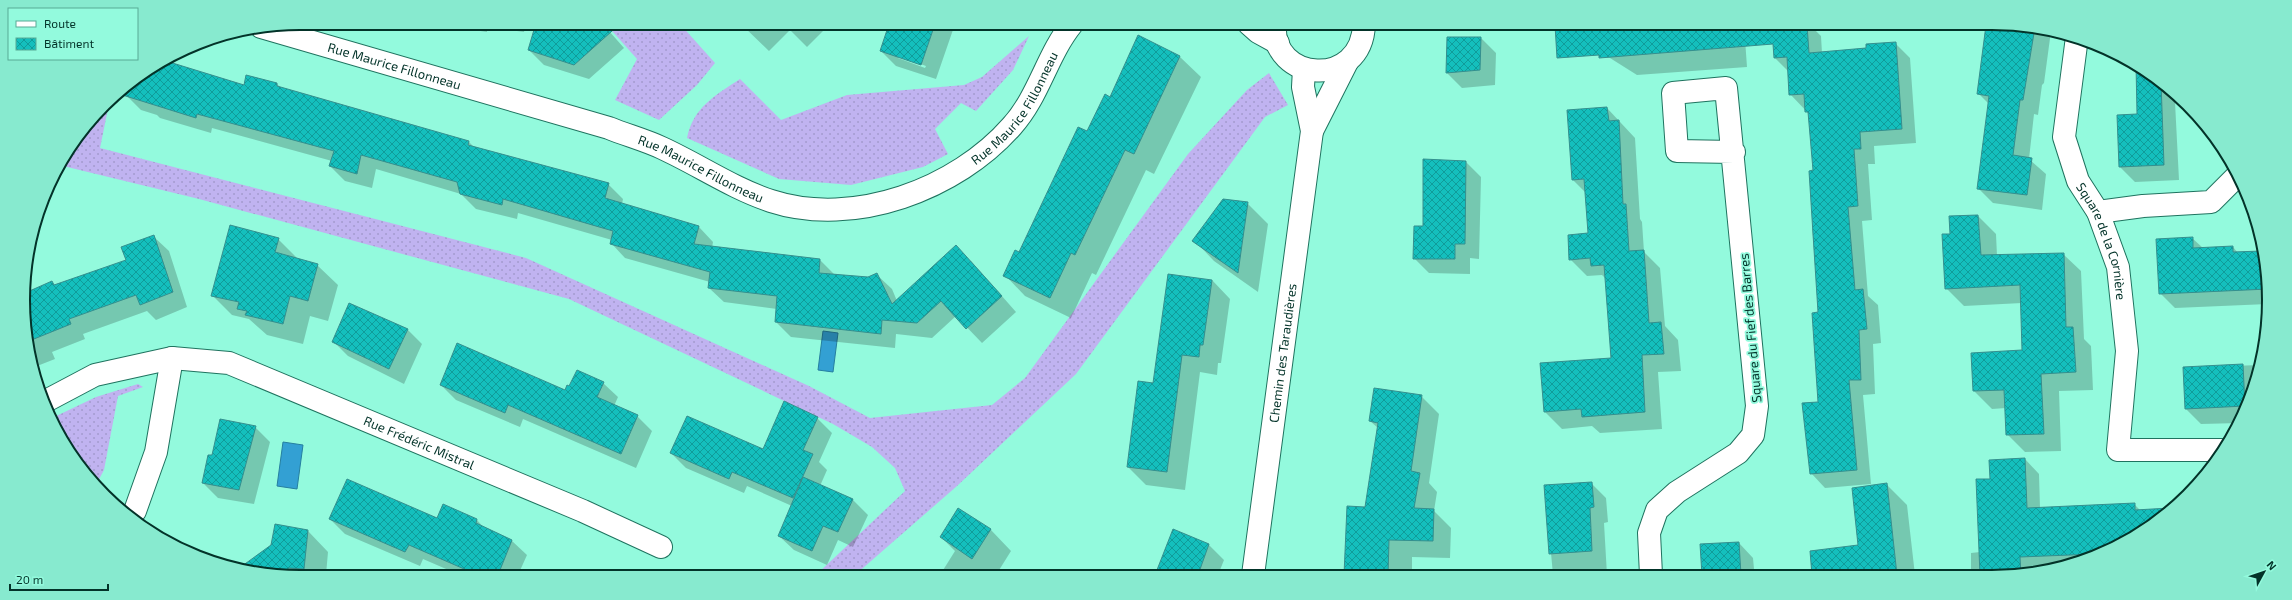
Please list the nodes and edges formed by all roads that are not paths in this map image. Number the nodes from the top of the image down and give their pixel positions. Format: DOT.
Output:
graph roads {
  1 [pos="1069,30"];
  2 [pos="1256,30"];
  3 [pos="1363,30"];
  4 [pos="276,31"];
  5 [pos="1277,34"];
  6 [pos="2076,43"];
  7 [pos="1347,62"];
  8 [pos="1304,69"];
  9 [pos="1312,131"];
  10 [pos="1734,152"];
  11 [pos="2233,180"];
  12 [pos="2098,212"];
  13 [pos="172,358"];
  14 [pos="49,399"];
  15 [pos="2216,450"];
  16 [pos="134,513"];
  17 [pos="661,548"];
  18 [pos="1254,570"];
  19 [pos="1652,570"];
  1 -- 4 [label="street, Rue Maurice Fillonneau"];
  2 -- 5 [label="street"];
  3 -- 7 [label="street, Chemin des Taraudières"];
  5 -- 8 [label="street"];
  6 -- 12 [label="street, Square de la Cornière"];
  7 -- 8 [label="street"];
  7 -- 9 [label="street, Chemin des Taraudières"];
  8 -- 9 [label="street, Chemin des Taraudières"];
  9 -- 18 [label="street, Chemin des Taraudières"];
  10 -- 19 [label="street, Square du Fief des Barres"];
  11 -- 12 [label="street"];
  12 -- 15 [label="street, Square de la Cornière"];
  13 -- 14 [label="street, Rue Frédéric Mistral"];
  13 -- 16 [label="street"];
  13 -- 17 [label="street, Rue Frédéric Mistral"];
}
